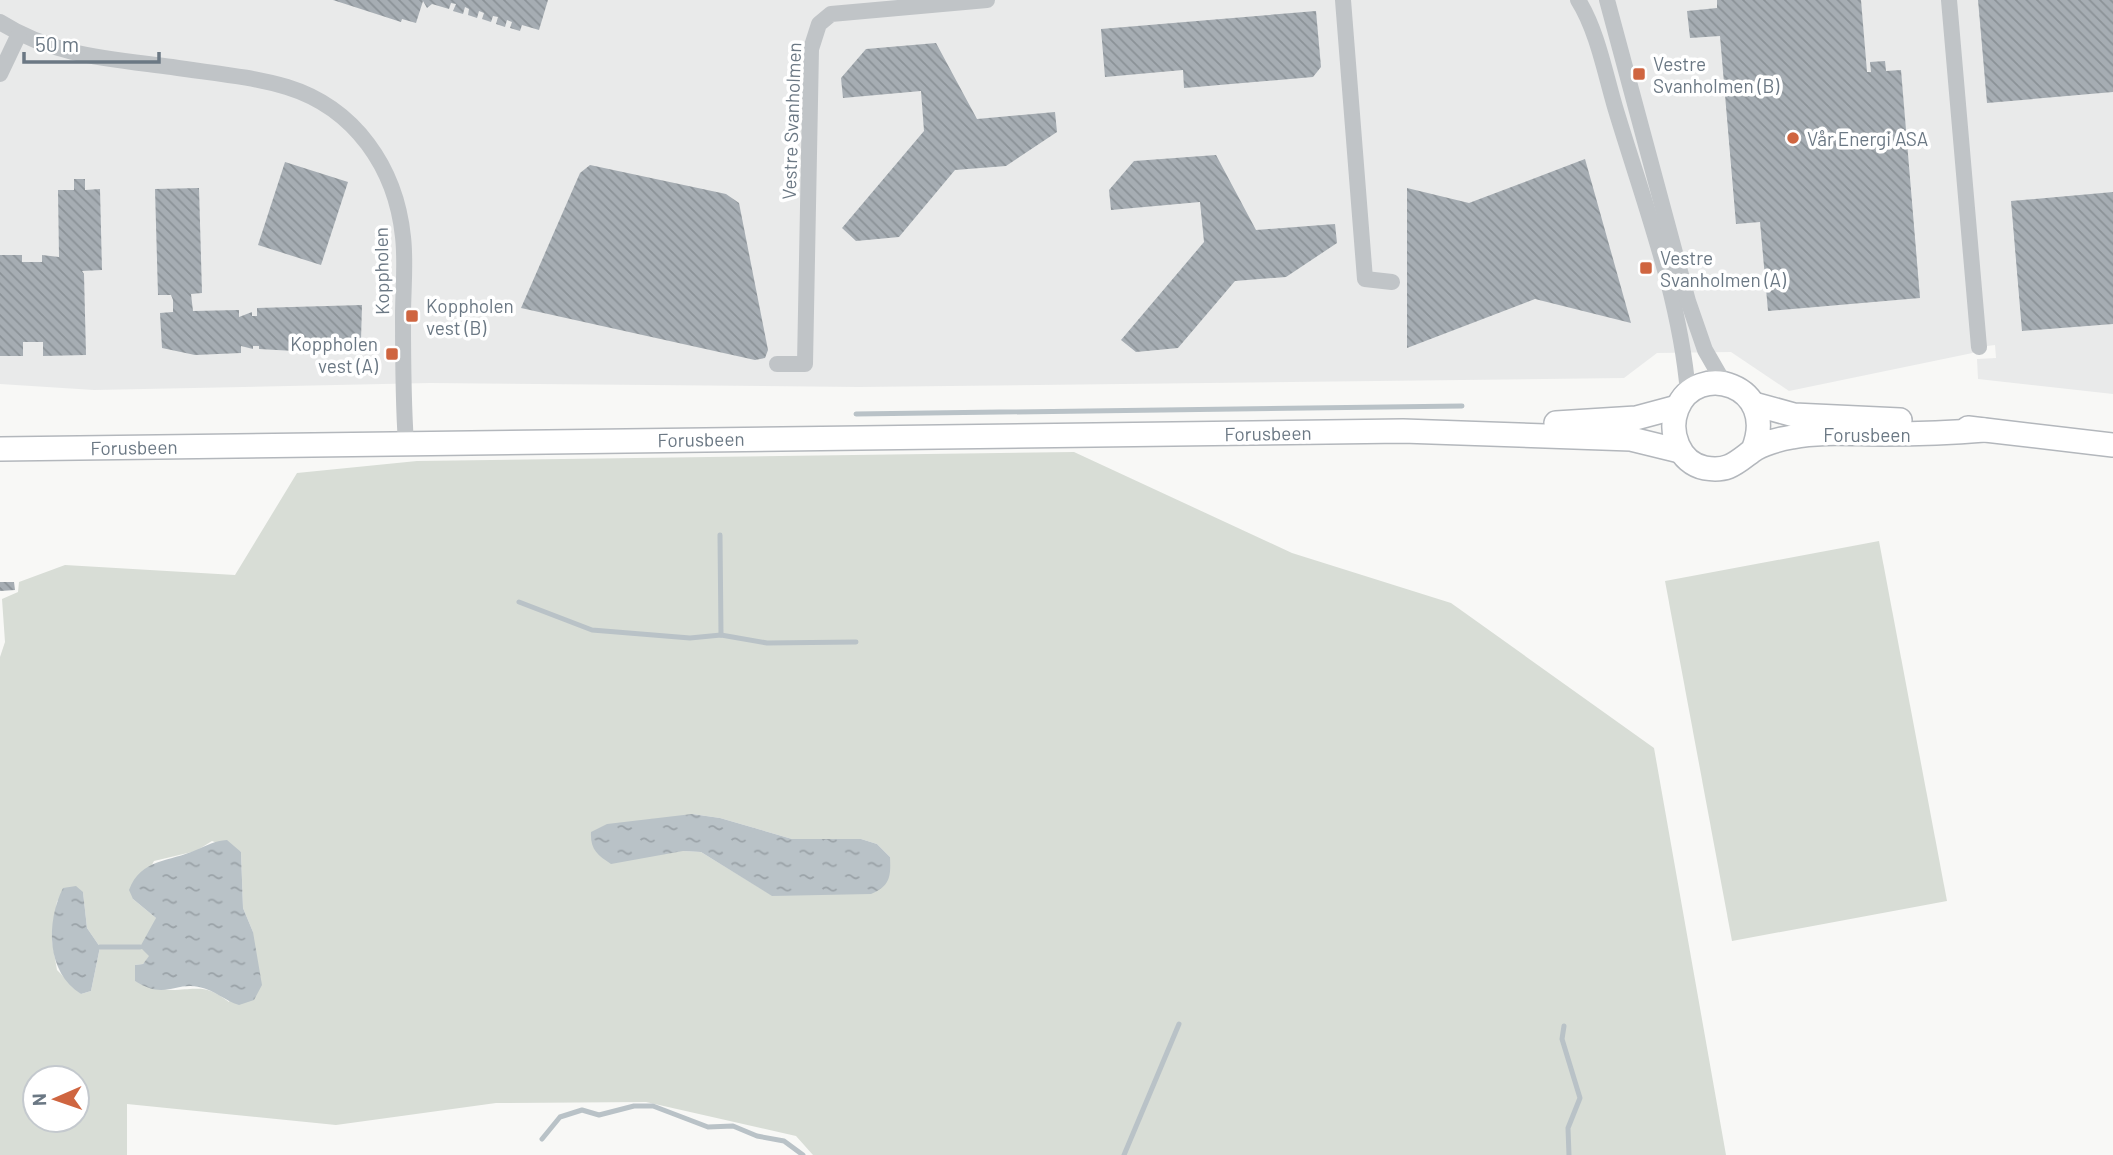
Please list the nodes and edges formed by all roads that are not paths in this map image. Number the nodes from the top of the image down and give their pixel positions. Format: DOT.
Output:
graph roads {
  1 [pos="987,0"];
  2 [pos="1343,0"];
  3 [pos="1578,0"];
  4 [pos="1607,0"];
  5 [pos="1949,0"];
  6 [pos="0,22"];
  7 [pos="19,34"];
  8 [pos="0,74"];
  9 [pos="1392,282"];
  10 [pos="1979,347"];
  11 [pos="777,365"];
  12 [pos="1724,383"];
  13 [pos="1683,400"];
  14 [pos="1754,404"];
  15 [pos="1984,430"];
  16 [pos="1403,431"];
  17 [pos="406,443"];
  18 [pos="2113,445"];
  19 [pos="0,449"];
  20 [pos="1752,450"];
  21 [pos="1680,451"];
  1 -- 11 [label="street, Vestre Svanholmen"];
  2 -- 9 [label="street"];
  3 -- 13 [label="street"];
  4 -- 12 [label="street"];
  5 -- 10 [label="street"];
  6 -- 7 [label="street, Koppholen"];
  7 -- 8 [label="street"];
  7 -- 17 [label="street, Koppholen"];
  12 -- 13 [label="main road"];
  12 -- 14 [label="main road"];
  13 -- 16 [label="main road, Forusbeen"];
  13 -- 21 [label="main road"];
  14 -- 15 [label="main road, Forusbeen"];
  14 -- 20 [label="main road"];
  15 -- 18 [label="main road, Forusbeen"];
  15 -- 20 [label="main road, Forusbeen"];
  16 -- 17 [label="main road, Forusbeen"];
  16 -- 21 [label="main road, Forusbeen"];
  17 -- 19 [label="main road, Forusbeen"];
  20 -- 21 [label="main road"];
}
